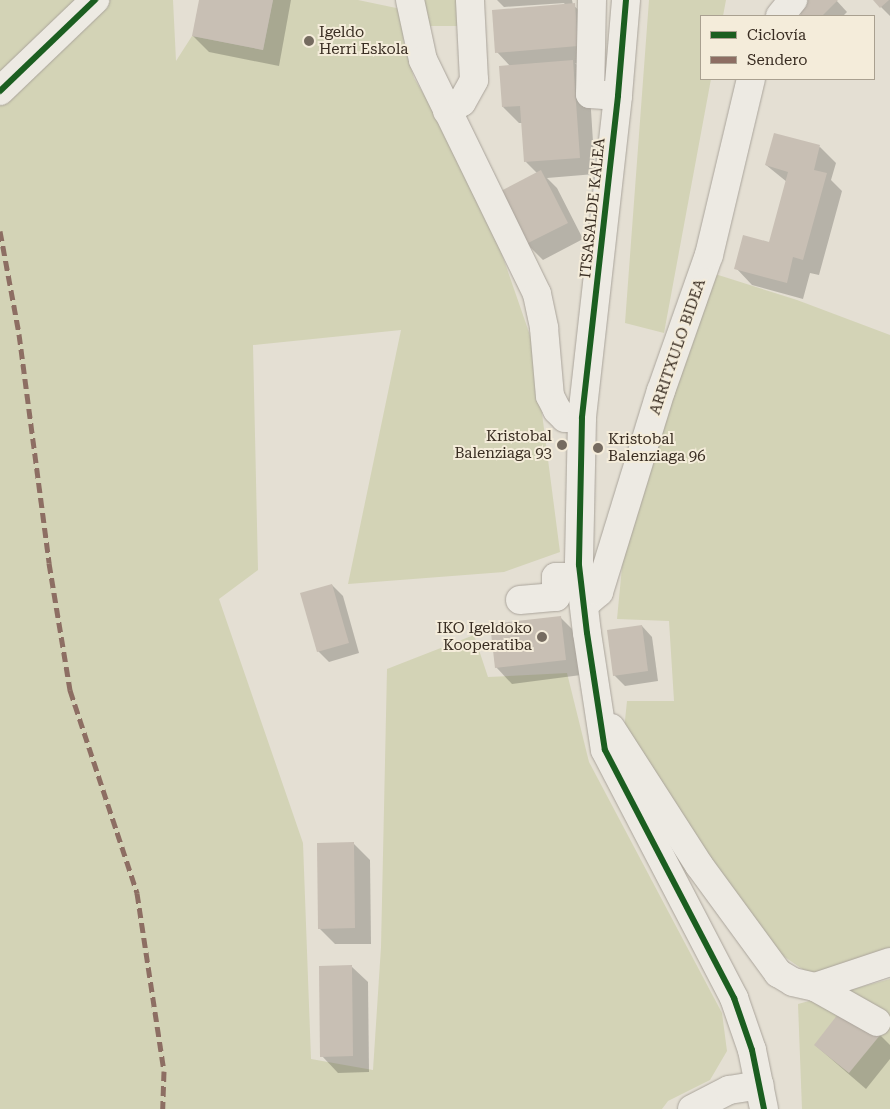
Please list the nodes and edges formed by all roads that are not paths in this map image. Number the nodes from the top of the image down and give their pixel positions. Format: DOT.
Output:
graph roads {
  1 [pos="95,0"];
  2 [pos="410,0"];
  3 [pos="470,0"];
  4 [pos="592,0"];
  5 [pos="626,0"];
  6 [pos="793,0"];
  7 [pos="781,15"];
  8 [pos="750,80"];
  9 [pos="0,91"];
  10 [pos="618,96"];
  11 [pos="447,111"];
  12 [pos="582,418"];
  13 [pos="580,578"];
  14 [pos="520,600"];
  15 [pos="584,605"];
  16 [pos="600,708"];
  17 [pos="890,962"];
  18 [pos="815,987"];
  19 [pos="877,1022"];
  20 [pos="762,1097"];
  21 [pos="692,1109"];
  1 -- 9 [label="street"];
  2 -- 11 [label="street"];
  3 -- 11 [label="street"];
  4 -- 10 [label="street"];
  5 -- 10 [label="street, ITSASALDE KALEA"];
  6 -- 7 [label="street"];
  8 -- 15 [label="street, ARRITXULO BIDEA"];
  10 -- 12 [label="street, ITSASALDE KALEA"];
  11 -- 12 [label="street"];
  12 -- 13 [label="street, ITSASALDE KALEA"];
  13 -- 14 [label="street"];
  13 -- 15 [label="street, ITSASALDE KALEA"];
  15 -- 16 [label="street, ITSASALDE KALEA"];
  16 -- 18 [label="street"];
  16 -- 20 [label="street, ITSASALDE KALEA"];
  17 -- 18 [label="street"];
  18 -- 19 [label="street"];
  20 -- 21 [label="street"];
}
